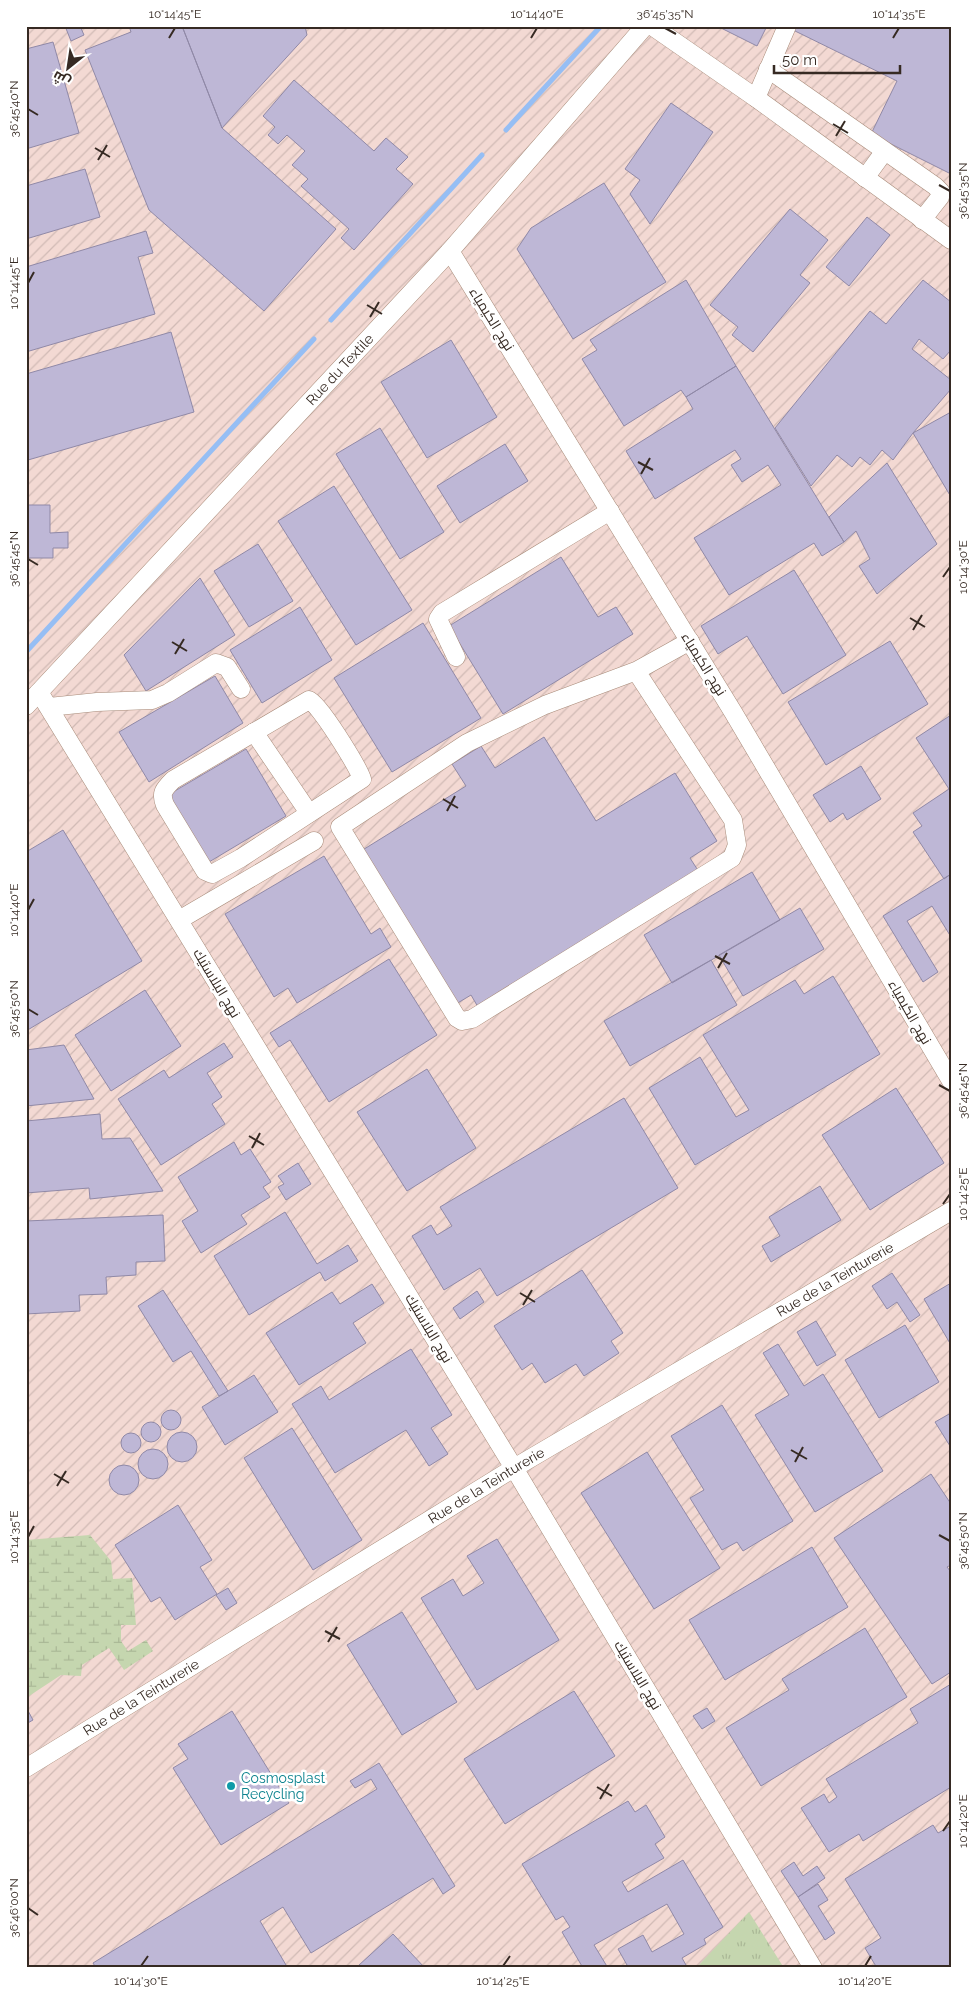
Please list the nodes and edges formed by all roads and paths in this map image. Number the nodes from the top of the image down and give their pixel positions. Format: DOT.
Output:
graph roads {
  1 [pos="645,26"];
  2 [pos="787,26"];
  3 [pos="664,29"];
  4 [pos="768,69"];
  5 [pos="756,98"];
  6 [pos="884,152"];
  7 [pos="865,178"];
  8 [pos="922,220"];
  9 [pos="951,240"];
  10 [pos="450,250"];
  11 [pos="610,511"];
  12 [pos="690,641"];
  13 [pos="456,656"];
  14 [pos="636,671"];
  15 [pos="241,689"];
  16 [pos="39,692"];
  17 [pos="26,706"];
  18 [pos="49,707"];
  19 [pos="254,732"];
  20 [pos="326,803"];
  21 [pos="309,814"];
  22 [pos="340,827"];
  23 [pos="314,841"];
  24 [pos="179,920"];
  25 [pos="951,1081"];
  26 [pos="951,1211"];
  27 [pos="514,1468"];
  28 [pos="26,1768"];
  29 [pos="813,1968"];
  1 -- 10 [label="street, Rue du Textile"];
  2 -- 4 [label="street"];
  3 -- 5 [label="street"];
  4 -- 5 [label="street"];
  4 -- 6 [label="street"];
  5 -- 7 [label="street"];
  6 -- 7 [label="street"];
  6 -- 8 [label="street"];
  7 -- 8 [label="street"];
  8 -- 9 [label="street"];
  10 -- 11 [label="street, نهج الكيمياء"];
  10 -- 16 [label="street, Rue du Textile"];
  11 -- 12 [label="street, نهج الكيمياء"];
  11 -- 13 [label="street"];
  12 -- 14 [label="street"];
  12 -- 25 [label="street, نهج الكيمياء"];
  14 -- 22 [label="street"];
  14 -- 22 [label="street"];
  15 -- 18 [label="street"];
  16 -- 17 [label="street, Rue du Textile"];
  16 -- 18 [label="street, نهج البلاستيك"];
  18 -- 24 [label="street, نهج البلاستيك"];
  19 -- 20 [label="street"];
  19 -- 21 [label="street"];
  19 -- 21 [label="street"];
  20 -- 21 [label="street"];
  20 -- 22 [label="street"];
  23 -- 24 [label="street"];
  24 -- 27 [label="street, نهج البلاستيك"];
  26 -- 27 [label="street, Rue de la Teinturerie"];
  27 -- 28 [label="street, Rue de la Teinturerie"];
  27 -- 29 [label="street, نهج البلاستيك"];
}
